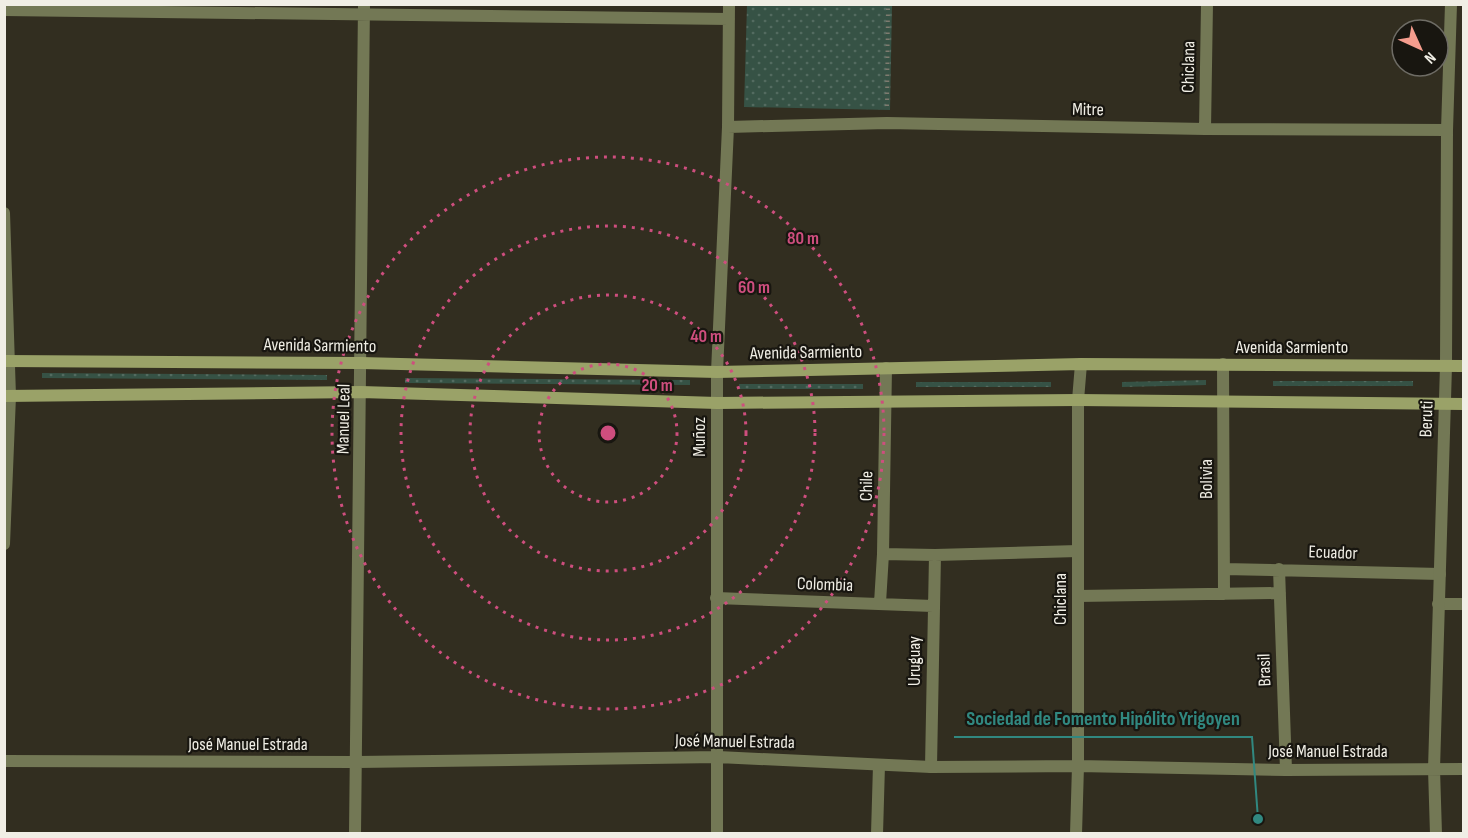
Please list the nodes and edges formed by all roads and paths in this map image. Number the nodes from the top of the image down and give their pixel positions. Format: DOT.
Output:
graph roads {
  1 [pos="729,4"];
  2 [pos="888,4"];
  3 [pos="1207,4"];
  4 [pos="4,10"];
  5 [pos="364,10"];
  6 [pos="1455,12"];
  7 [pos="729,19"];
  8 [pos="887,123"];
  9 [pos="728,127"];
  10 [pos="1205,129"];
  11 [pos="1447,130"];
  12 [pos="4,213"];
  13 [pos="6,361"];
  14 [pos="361,363"];
  15 [pos="1081,363"];
  16 [pos="1223,364"];
  17 [pos="1446,366"];
  18 [pos="1464,366"];
  19 [pos="886,368"];
  20 [pos="717,372"];
  21 [pos="361,392"];
  22 [pos="7,396"];
  23 [pos="1078,400"];
  24 [pos="1223,400"];
  25 [pos="885,401"];
  26 [pos="717,403"];
  27 [pos="1444,404"];
  28 [pos="1464,404"];
  29 [pos="4,544"];
  30 [pos="1078,551"];
  31 [pos="883,554"];
  32 [pos="935,555"];
  33 [pos="1224,569"];
  34 [pos="1279,569"];
  35 [pos="1440,573"];
  36 [pos="1280,593"];
  37 [pos="1224,594"];
  38 [pos="1078,596"];
  39 [pos="716,598"];
  40 [pos="880,603"];
  41 [pos="1438,604"];
  42 [pos="1464,604"];
  43 [pos="933,606"];
  44 [pos="718,757"];
  45 [pos="4,760"];
  46 [pos="357,762"];
  47 [pos="879,765"];
  48 [pos="1078,766"];
  49 [pos="932,767"];
  50 [pos="1434,769"];
  51 [pos="1464,769"];
  52 [pos="1286,770"];
  53 [pos="356,834"];
  54 [pos="717,834"];
  55 [pos="877,834"];
  56 [pos="1077,834"];
  57 [pos="1436,834"];
  1 -- 7 [label="street, Muñoz"];
  2 -- 8 [label="path"];
  3 -- 10 [label="street, Chiclana"];
  4 -- 5 [label="street"];
  5 -- 7 [label="street"];
  5 -- 14 [label="street, Manuel Leal"];
  6 -- 11 [label="street, Beruti"];
  7 -- 9 [label="street, Muñoz"];
  8 -- 9 [label="street, Mitre"];
  8 -- 10 [label="street, Mitre"];
  9 -- 20 [label="street, Muñoz"];
  10 -- 11 [label="street, Mitre"];
  11 -- 17 [label="street, Beruti"];
  12 -- 13 [label="street"];
  13 -- 14 [label="main road, Avenida Sarmiento"];
  13 -- 22 [label="street"];
  14 -- 20 [label="main road, Avenida Sarmiento"];
  14 -- 21 [label="street, Manuel Leal"];
  15 -- 16 [label="main road, Avenida Sarmiento"];
  15 -- 19 [label="main road, Avenida Sarmiento"];
  15 -- 23 [label="street, Chiclana"];
  16 -- 17 [label="main road, Avenida Sarmiento"];
  16 -- 24 [label="street, Bolivia"];
  17 -- 18 [label="main road, Avenida Sarmiento"];
  17 -- 27 [label="street, Beruti"];
  19 -- 20 [label="main road, Avenida Sarmiento"];
  19 -- 25 [label="street, Chile"];
  20 -- 26 [label="street, Muñoz"];
  21 -- 22 [label="main road"];
  21 -- 26 [label="main road"];
  21 -- 46 [label="street, Manuel Leal"];
  22 -- 29 [label="street"];
  23 -- 24 [label="main road"];
  23 -- 25 [label="main road"];
  23 -- 30 [label="street, Chiclana"];
  24 -- 27 [label="main road"];
  24 -- 33 [label="street, Bolivia"];
  25 -- 26 [label="main road"];
  25 -- 31 [label="street, Chile"];
  26 -- 39 [label="street, Muñoz"];
  27 -- 28 [label="main road"];
  27 -- 35 [label="street, Beruti"];
  30 -- 32 [label="street"];
  30 -- 38 [label="street, Chiclana"];
  31 -- 32 [label="street"];
  31 -- 40 [label="street, Chile"];
  32 -- 43 [label="street, Uruguay"];
  33 -- 34 [label="street, Ecuador"];
  33 -- 37 [label="street, Bolivia"];
  34 -- 35 [label="street, Ecuador"];
  34 -- 36 [label="street, Brasil"];
  35 -- 41 [label="street, Beruti"];
  36 -- 37 [label="street"];
  36 -- 52 [label="street, Brasil"];
  37 -- 38 [label="street"];
  38 -- 48 [label="street, Chiclana"];
  39 -- 40 [label="street, Colombia"];
  39 -- 44 [label="street, Muñoz"];
  40 -- 43 [label="street, Colombia"];
  41 -- 42 [label="street"];
  41 -- 50 [label="street, Beruti"];
  43 -- 49 [label="street, Uruguay"];
  44 -- 46 [label="street, José Manuel Estrada"];
  44 -- 47 [label="street, José Manuel Estrada"];
  44 -- 54 [label="street, Muñoz"];
  45 -- 46 [label="street, José Manuel Estrada"];
  46 -- 53 [label="street, Manuel Leal"];
  47 -- 49 [label="street, José Manuel Estrada"];
  47 -- 55 [label="street"];
  48 -- 49 [label="street, José Manuel Estrada"];
  48 -- 52 [label="street, José Manuel Estrada"];
  48 -- 56 [label="street, Chiclana"];
  50 -- 51 [label="street, José Manuel Estrada"];
  50 -- 52 [label="street, José Manuel Estrada"];
  50 -- 57 [label="street, Beruti"];
}
